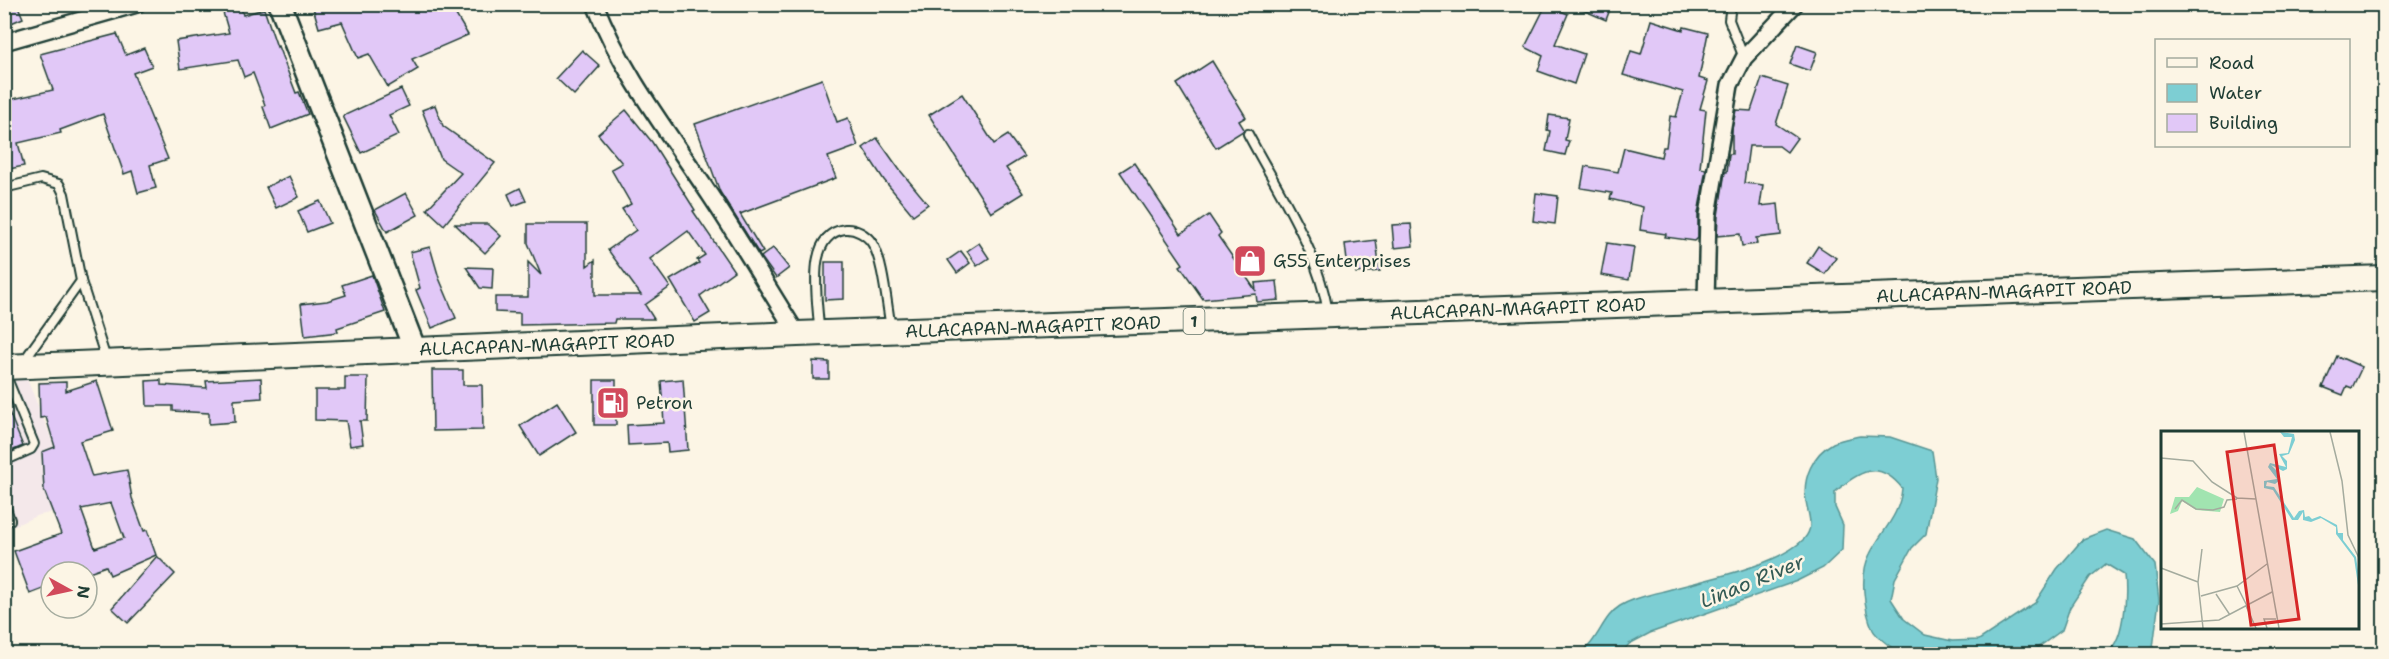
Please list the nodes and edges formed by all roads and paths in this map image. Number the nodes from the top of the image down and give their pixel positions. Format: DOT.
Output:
graph roads {
  1 [pos="137,4"];
  2 [pos="280,4"];
  3 [pos="595,4"];
  4 [pos="1731,4"];
  5 [pos="1795,4"];
  6 [pos="4,42"];
  7 [pos="1744,58"];
  8 [pos="1248,134"];
  9 [pos="4,188"];
  10 [pos="2385,278"];
  11 [pos="81,281"];
  12 [pos="1706,301"];
  13 [pos="1329,316"];
  14 [pos="892,332"];
  15 [pos="808,334"];
  16 [pos="415,350"];
  17 [pos="106,361"];
  18 [pos="10,368"];
  19 [pos="4,460"];
  20 [pos="4,502"];
  21 [pos="10,520"];
  1 -- 6 [label="street"];
  2 -- 16 [label="main road"];
  3 -- 15 [label="street"];
  4 -- 7 [label="lane"];
  5 -- 7 [label="street"];
  7 -- 12 [label="street"];
  8 -- 13 [label="lane"];
  9 -- 11 [label="lane"];
  10 -- 12 [label="highway, ALLACAPAN-MAGAPIT ROAD / 1"];
  11 -- 17 [label="lane"];
  11 -- 18 [label="lane"];
  12 -- 13 [label="highway, ALLACAPAN-MAGAPIT ROAD / 1"];
  13 -- 14 [label="highway, ALLACAPAN-MAGAPIT ROAD / 1"];
  14 -- 15 [label="highway, ALLACAPAN-MAGAPIT ROAD / 1"];
  14 -- 15 [label="lane"];
  15 -- 16 [label="highway, ALLACAPAN-MAGAPIT ROAD / 1"];
  16 -- 17 [label="highway, ALLACAPAN-MAGAPIT ROAD / 1"];
  17 -- 18 [label="highway, ALLACAPAN-MAGAPIT ROAD / 1"];
  18 -- 19 [label="lane"];
  20 -- 21 [label="lane"];
}
